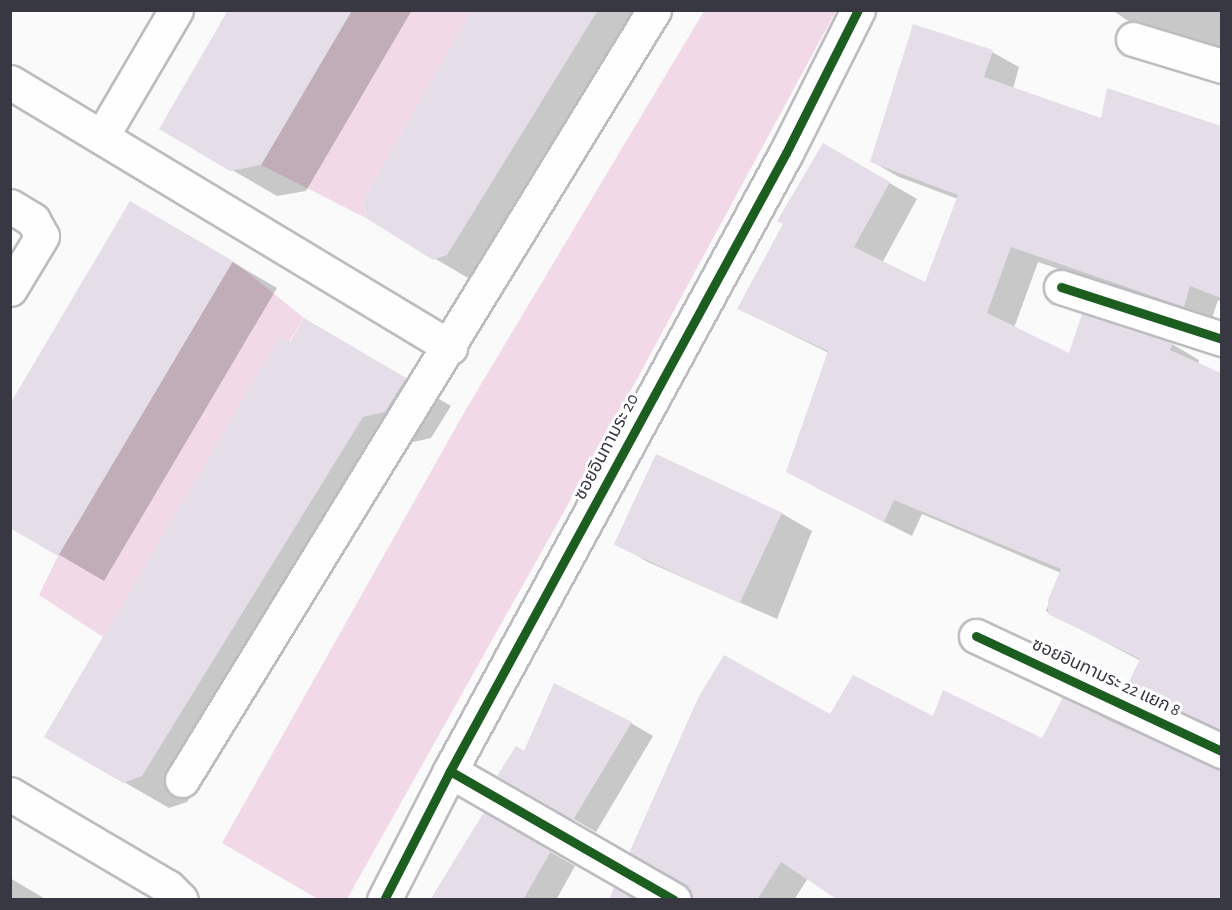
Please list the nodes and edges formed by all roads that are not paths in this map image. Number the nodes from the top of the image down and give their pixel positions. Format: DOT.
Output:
graph roads {
  1 [pos="177,10"];
  2 [pos="654,10"];
  3 [pos="858,10"];
  4 [pos="1133,39"];
  5 [pos="1221,66"];
  6 [pos="10,82"];
  7 [pos="102,136"];
  8 [pos="10,206"];
  9 [pos="1061,287"];
  10 [pos="10,290"];
  11 [pos="1221,339"];
  12 [pos="450,347"];
  13 [pos="976,636"];
  14 [pos="1221,751"];
  15 [pos="450,771"];
  16 [pos="182,780"];
  17 [pos="10,794"];
  18 [pos="181,900"];
  19 [pos="384,900"];
  20 [pos="674,900"];
  1 -- 7 [label="street"];
  2 -- 12 [label="street"];
  3 -- 15 [label="street, ซอยอินทามระ 20"];
  4 -- 5 [label="street"];
  6 -- 7 [label="street"];
  7 -- 12 [label="street"];
  8 -- 10 [label="street"];
  9 -- 11 [label="street"];
  12 -- 16 [label="street"];
  13 -- 14 [label="street, ซอยอินทามระ 22 แยก 8"];
  15 -- 19 [label="street, ซอยอินทามระ 20"];
  15 -- 20 [label="street"];
  17 -- 18 [label="street"];
}
